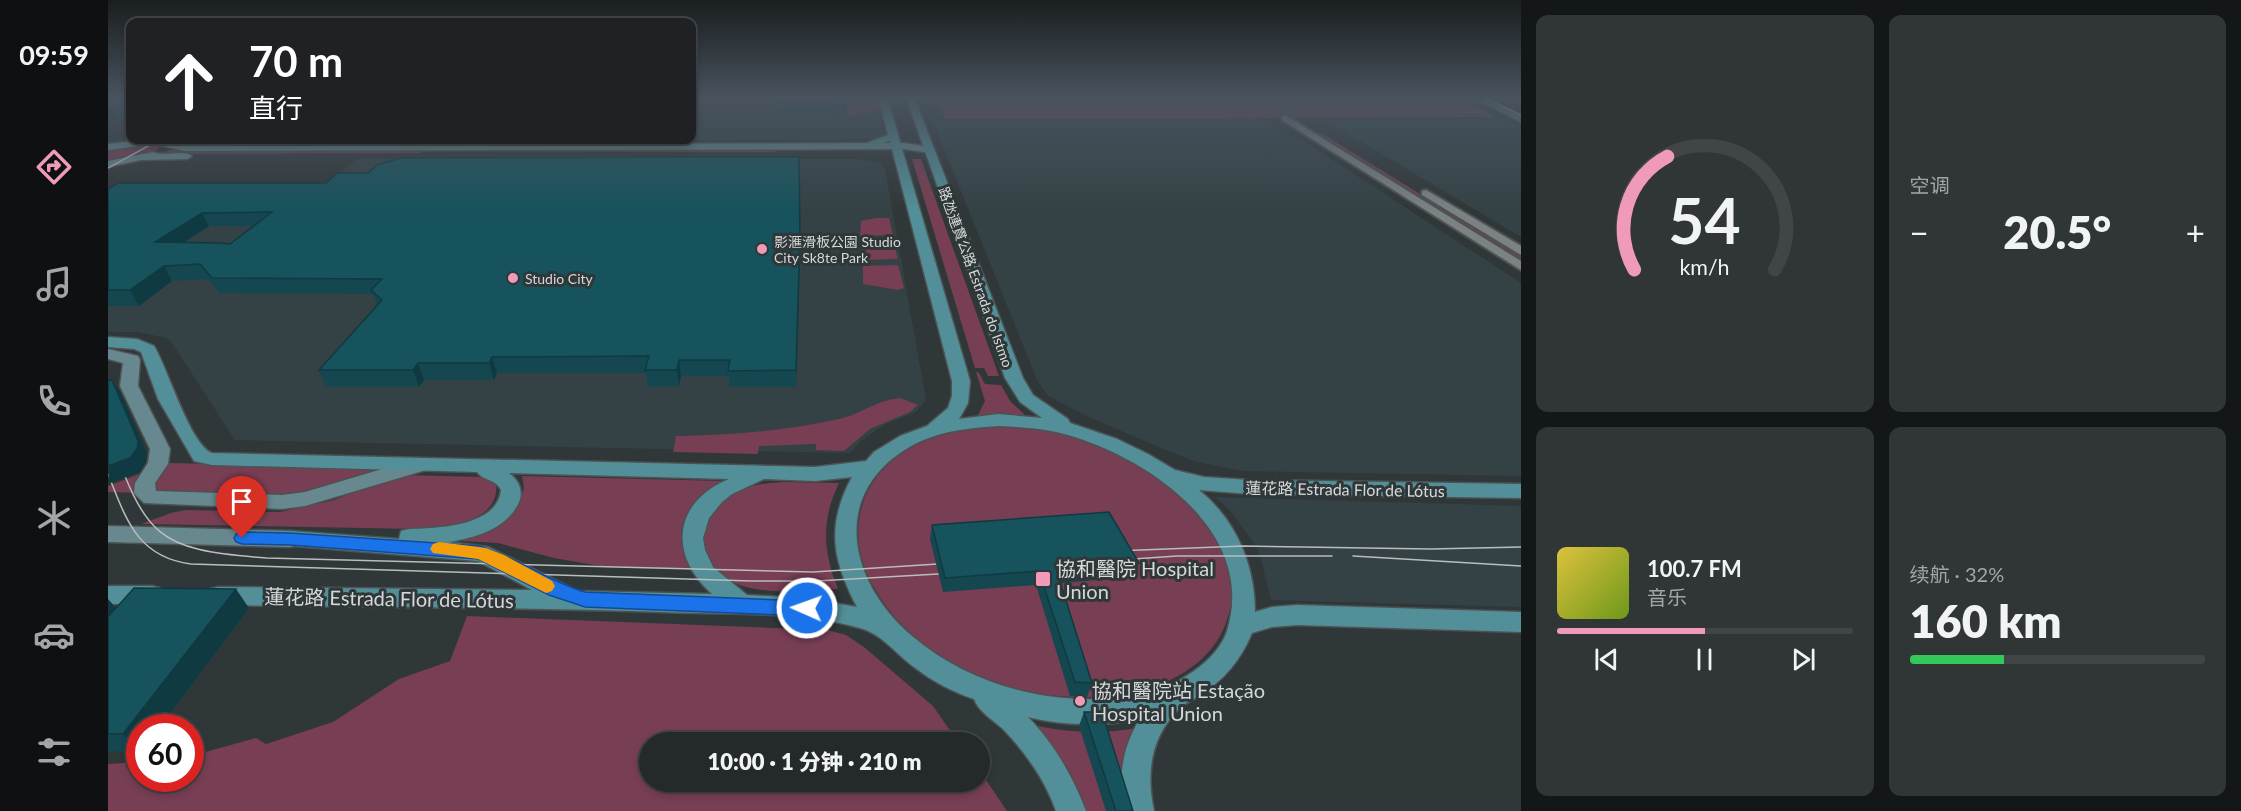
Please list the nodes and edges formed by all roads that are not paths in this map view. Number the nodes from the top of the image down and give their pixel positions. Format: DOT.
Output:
graph roads {
  1 [pos="893,135"];
  2 [pos="907,135"];
  3 [pos="916,135"];
  4 [pos="1312,135"];
  5 [pos="1330,135"];
  6 [pos="895,142"];
  7 [pos="166,144"];
  8 [pos="173,144"];
  9 [pos="437,147"];
  10 [pos="782,150"];
  11 [pos="930,150"];
  12 [pos="428,156"];
  13 [pos="139,159"];
  14 [pos="108,164"];
  15 [pos="108,170"];
  16 [pos="1521,251"];
  17 [pos="1521,266"];
  18 [pos="108,342"];
  19 [pos="108,354"];
  20 [pos="1076,430"];
  21 [pos="927,432"];
  22 [pos="419,465"];
  23 [pos="466,466"];
  24 [pos="871,466"];
  25 [pos="780,473"];
  26 [pos="1170,475"];
  27 [pos="1521,491"];
  28 [pos="108,534"];
  29 [pos="290,539"];
  30 [pos="108,595"];
  31 [pos="585,600"];
  32 [pos="744,606"];
  33 [pos="1521,622"];
  34 [pos="883,625"];
  35 [pos="1242,625"];
  36 [pos="977,690"];
  37 [pos="1171,698"];
  38 [pos="1071,811"];
  39 [pos="1139,811"];
  1 -- 6 [label="main road"];
  2 -- 6 [label="main road"];
  3 -- 11 [label="main road, 路氹連貫公路 Estrada do Istmo"];
  4 -- 17 [label="street"];
  5 -- 16 [label="street"];
  6 -- 10 [label="street"];
  6 -- 10 [label="street"];
  6 -- 11 [label="street"];
  6 -- 21 [label="main road"];
  7 -- 13 [label="street"];
  8 -- 9 [label="street"];
  9 -- 10 [label="street"];
  9 -- 12 [label="street"];
  10 -- 12 [label="street"];
  11 -- 20 [label="main road, 路氹連貫公路 Estrada do Istmo"];
  12 -- 13 [label="street"];
  13 -- 14 [label="street"];
  13 -- 15 [label="street"];
  18 -- 22 [label="main road"];
  19 -- 22 [label="street"];
  20 -- 21 [label="main road"];
  20 -- 26 [label="main road"];
  21 -- 24 [label="main road"];
  22 -- 23 [label="main road"];
  23 -- 25 [label="main road"];
  23 -- 29 [label="main road"];
  24 -- 25 [label="main road"];
  24 -- 34 [label="main road"];
  25 -- 32 [label="main road"];
  26 -- 27 [label="main road, 蓮花路 Estrada Flor de Lótus"];
  26 -- 35 [label="main road"];
  28 -- 29 [label="street"];
  29 -- 31 [label="main road"];
  30 -- 31 [label="main road, 蓮花路 Estrada Flor de Lótus"];
  31 -- 32 [label="main road, 蓮花路 Estrada Flor de Lótus"];
  32 -- 34 [label="main road, 蓮花路 Estrada Flor de Lótus"];
  33 -- 35 [label="main road"];
  34 -- 36 [label="main road"];
  35 -- 37 [label="main road"];
  36 -- 37 [label="main road"];
  36 -- 38 [label="main road"];
  37 -- 39 [label="main road"];
}
